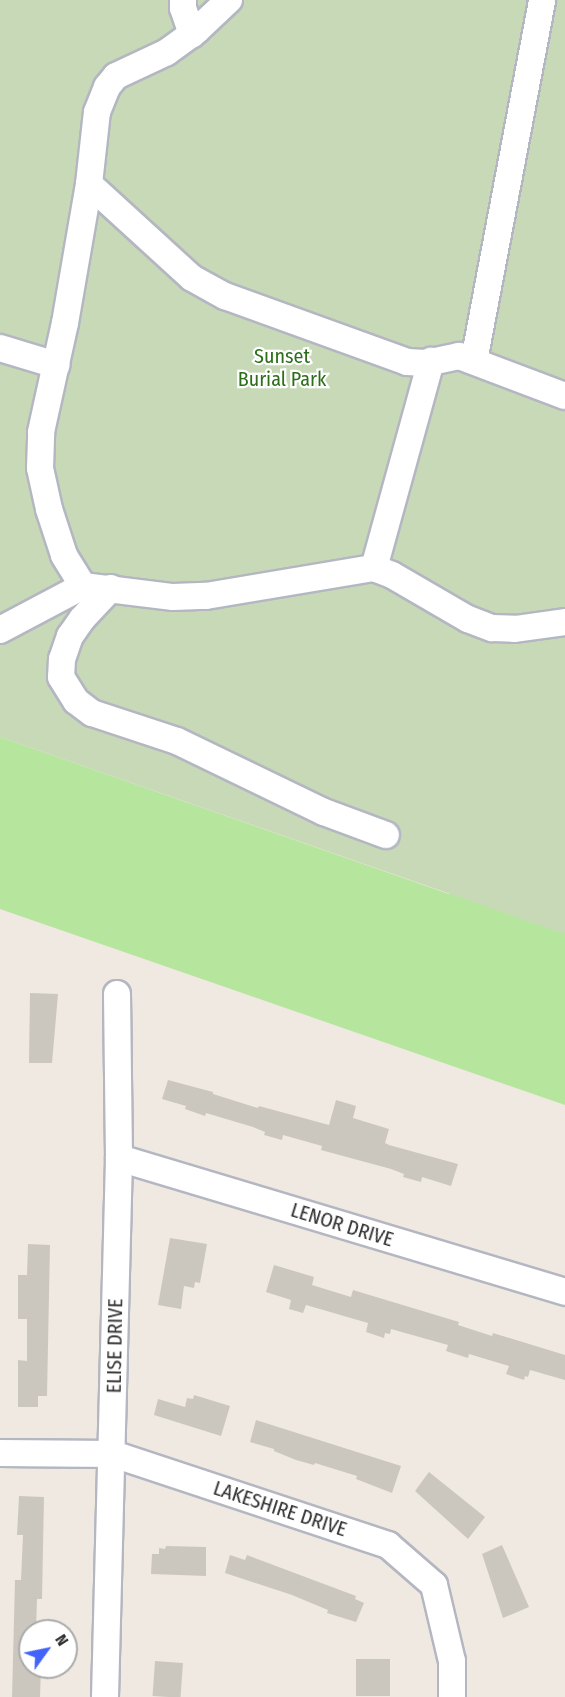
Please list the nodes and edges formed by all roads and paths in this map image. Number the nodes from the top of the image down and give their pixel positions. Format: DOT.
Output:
graph roads {
  1 [pos="183,0"];
  2 [pos="229,0"];
  3 [pos="542,0"];
  4 [pos="192,34"];
  5 [pos="89,184"];
  6 [pos="0,348"];
  7 [pos="431,361"];
  8 [pos="474,361"];
  9 [pos="56,365"];
  10 [pos="565,396"];
  11 [pos="374,568"];
  12 [pos="83,586"];
  13 [pos="111,588"];
  14 [pos="565,622"];
  15 [pos="0,630"];
  16 [pos="386,835"];
  17 [pos="117,994"];
  18 [pos="119,1158"];
  19 [pos="565,1292"];
  20 [pos="0,1453"];
  21 [pos="113,1454"];
  22 [pos="105,1697"];
  23 [pos="452,1697"];
  1 -- 4 [label="street"];
  2 -- 4 [label="street"];
  3 -- 8 [label="street"];
  4 -- 5 [label="street"];
  5 -- 7 [label="street"];
  5 -- 9 [label="street"];
  6 -- 9 [label="street"];
  7 -- 8 [label="street"];
  7 -- 11 [label="street"];
  8 -- 10 [label="street"];
  9 -- 12 [label="street"];
  11 -- 13 [label="street"];
  11 -- 14 [label="street"];
  12 -- 13 [label="street"];
  12 -- 15 [label="street"];
  13 -- 16 [label="street"];
  17 -- 18 [label="street, ELISE DRIVE"];
  18 -- 19 [label="street, LENOR DRIVE"];
  18 -- 21 [label="street, ELISE DRIVE"];
  20 -- 21 [label="street, LAKESHIRE DRIVE"];
  21 -- 22 [label="street, ELISE DRIVE"];
  21 -- 23 [label="street, LAKESHIRE DRIVE"];
}
